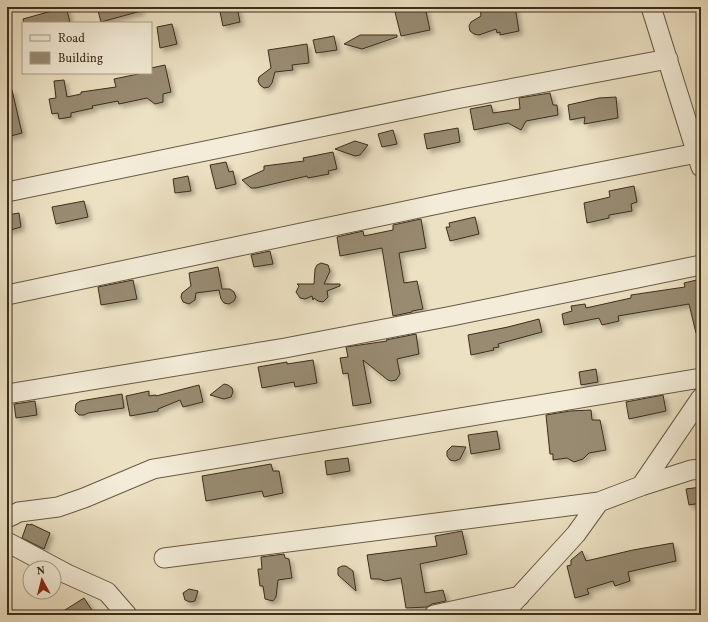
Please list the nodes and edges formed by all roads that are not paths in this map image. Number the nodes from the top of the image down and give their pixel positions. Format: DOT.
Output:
graph roads {
  1 [pos="651,7"];
  2 [pos="668,59"];
  3 [pos="699,160"];
  4 [pos="7,192"];
  5 [pos="701,265"];
  6 [pos="7,295"];
  7 [pos="701,378"];
  8 [pos="7,394"];
  9 [pos="701,398"];
  10 [pos="701,469"];
  11 [pos="641,486"];
  12 [pos="599,502"];
  13 [pos="7,518"];
  14 [pos="7,542"];
  15 [pos="164,558"];
  16 [pos="520,596"];
  17 [pos="127,615"];
  18 [pos="434,615"];
  19 [pos="502,615"];
  1 -- 2 [label="street"];
  2 -- 3 [label="street"];
  2 -- 4 [label="street"];
  3 -- 6 [label="street"];
  5 -- 8 [label="street"];
  7 -- 13 [label="street"];
  9 -- 11 [label="street"];
  10 -- 11 [label="street"];
  11 -- 12 [label="street"];
  12 -- 15 [label="street"];
  12 -- 16 [label="street"];
  14 -- 17 [label="street"];
  16 -- 18 [label="street"];
  16 -- 19 [label="street"];
}
